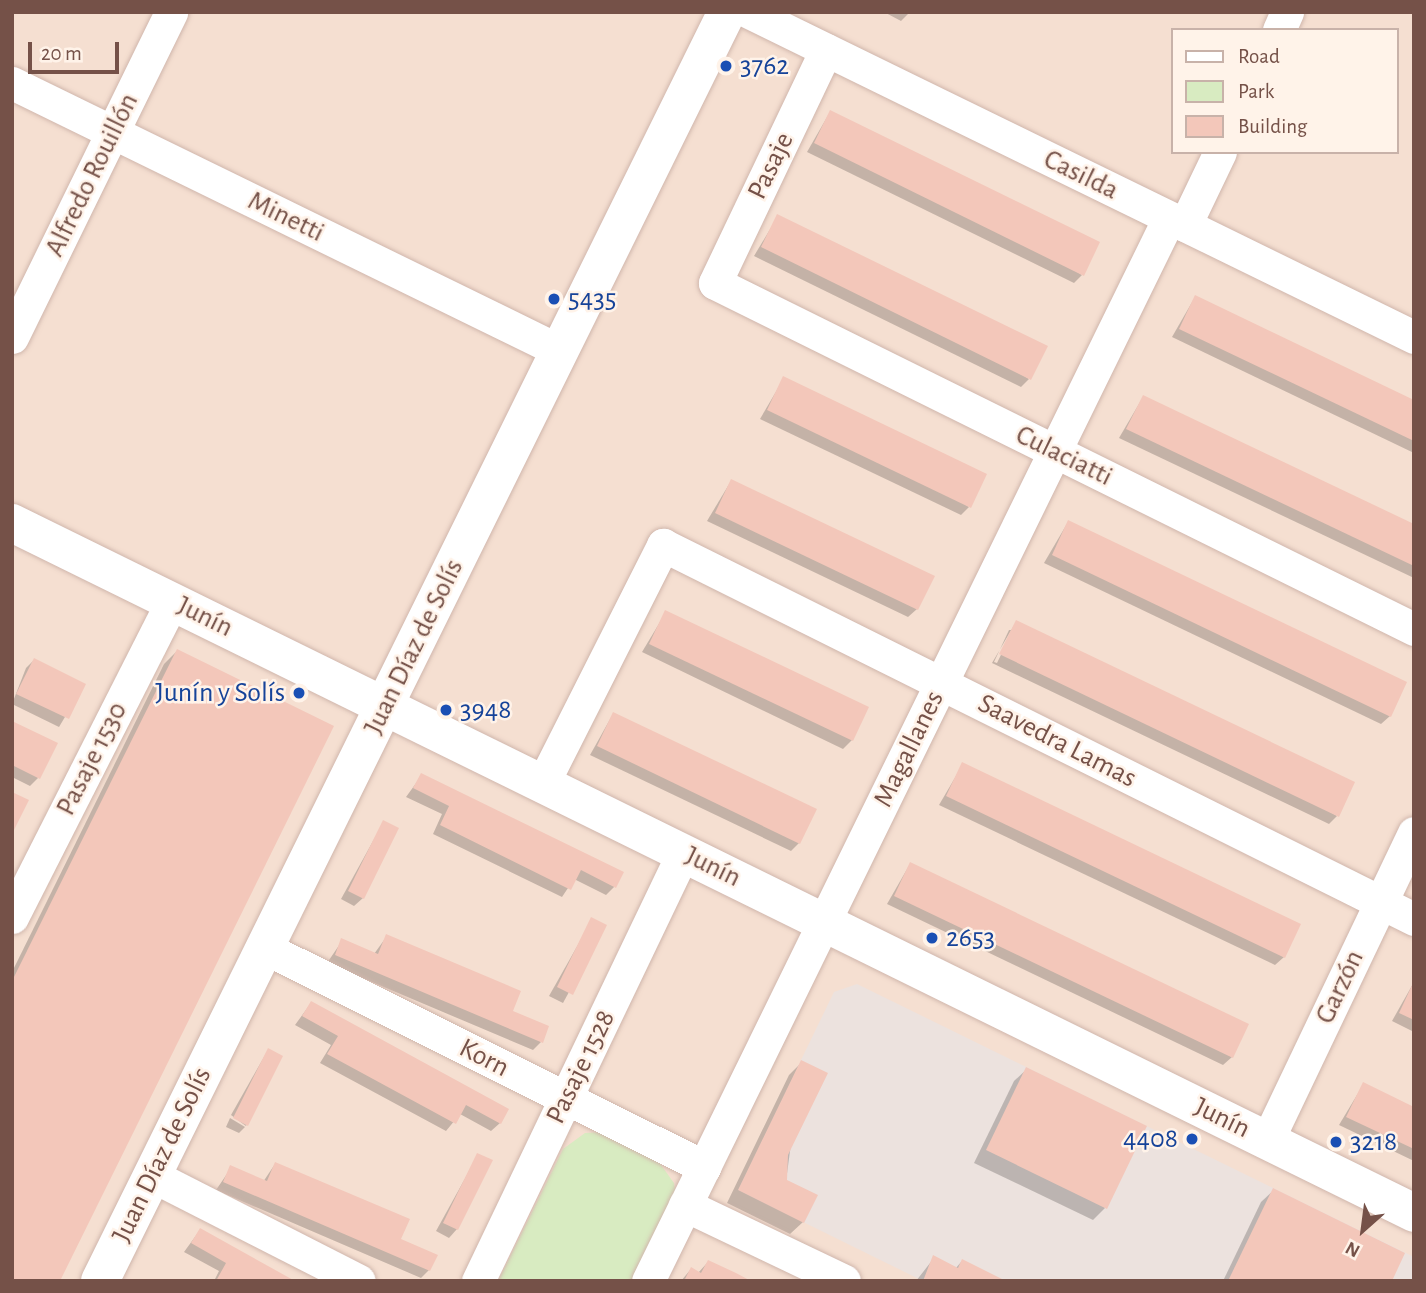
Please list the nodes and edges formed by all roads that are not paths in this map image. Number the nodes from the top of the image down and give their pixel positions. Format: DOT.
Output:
graph roads {
  1 [pos="171,12"];
  2 [pos="727,12"];
  3 [pos="749,12"];
  4 [pos="1287,12"];
  5 [pos="1280,28"];
  6 [pos="826,50"];
  7 [pos="12,83"];
  8 [pos="113,132"];
  9 [pos="1219,154"];
  10 [pos="1177,221"];
  11 [pos="715,283"];
  12 [pos="12,337"];
  13 [pos="1414,337"];
  14 [pos="560,351"];
  15 [pos="1055,451"];
  16 [pos="12,523"];
  17 [pos="172,601"];
  18 [pos="1414,629"];
  19 [pos="941,683"];
  20 [pos="384,705"];
  21 [pos="543,783"];
  22 [pos="1414,833"];
  23 [pos="683,853"];
  24 [pos="1380,902"];
  25 [pos="12,917"];
  26 [pos="1414,919"];
  27 [pos="824,922"];
  28 [pos="265,948"];
  29 [pos="565,1098"];
  30 [pos="1267,1141"];
  31 [pos="704,1167"];
  32 [pos="151,1175"];
  33 [pos="685,1205"];
  34 [pos="1414,1213"];
  35 [pos="100,1281"];
  36 [pos="359,1281"];
  37 [pos="478,1281"];
  38 [pos="648,1281"];
  39 [pos="844,1281"];
  1 -- 8 [label="street, Alfredo Rouillón"];
  2 -- 14 [label="main road, Juan Díaz de Solís"];
  3 -- 6 [label="street, Casilda"];
  4 -- 5 [label="street"];
  6 -- 10 [label="street, Casilda"];
  6 -- 11 [label="street, Pasaje"];
  7 -- 8 [label="street, Minetti"];
  8 -- 12 [label="street, Alfredo Rouillón"];
  8 -- 14 [label="street, Minetti"];
  9 -- 10 [label="street, Magallanes"];
  10 -- 13 [label="street, Casilda"];
  10 -- 15 [label="street, Magallanes"];
  11 -- 15 [label="street, Culaciatti"];
  14 -- 20 [label="main road, Juan Díaz de Solís"];
  15 -- 18 [label="street, Culaciatti"];
  15 -- 19 [label="street, Magallanes"];
  16 -- 17 [label="main road, Junín"];
  17 -- 20 [label="main road, Junín"];
  17 -- 25 [label="street, Pasaje 1530"];
  19 -- 21 [label="street, Saavedra Lamas"];
  19 -- 24 [label="street, Saavedra Lamas"];
  19 -- 27 [label="street, Magallanes"];
  20 -- 21 [label="main road, Junín"];
  20 -- 28 [label="main road, Juan Díaz de Solís"];
  21 -- 23 [label="main road, Junín"];
  22 -- 24 [label="street, Garzón"];
  23 -- 27 [label="main road, Junín"];
  23 -- 29 [label="street, Pasaje 1528"];
  24 -- 26 [label="street, Saavedra Lamas"];
  24 -- 30 [label="street, Garzón"];
  27 -- 30 [label="main road, Junín"];
  27 -- 31 [label="street, Magallanes"];
  28 -- 29 [label="street, Korn"];
  28 -- 32 [label="main road, Juan Díaz de Solís"];
  29 -- 31 [label="street, Korn"];
  29 -- 37 [label="street, Pasaje 1528"];
  30 -- 34 [label="main road, Junín"];
  31 -- 33 [label="street, Magallanes"];
  32 -- 35 [label="main road, Juan Díaz de Solís"];
  32 -- 36 [label="street"];
  33 -- 38 [label="street, Magallanes"];
  33 -- 39 [label="street"];
}
